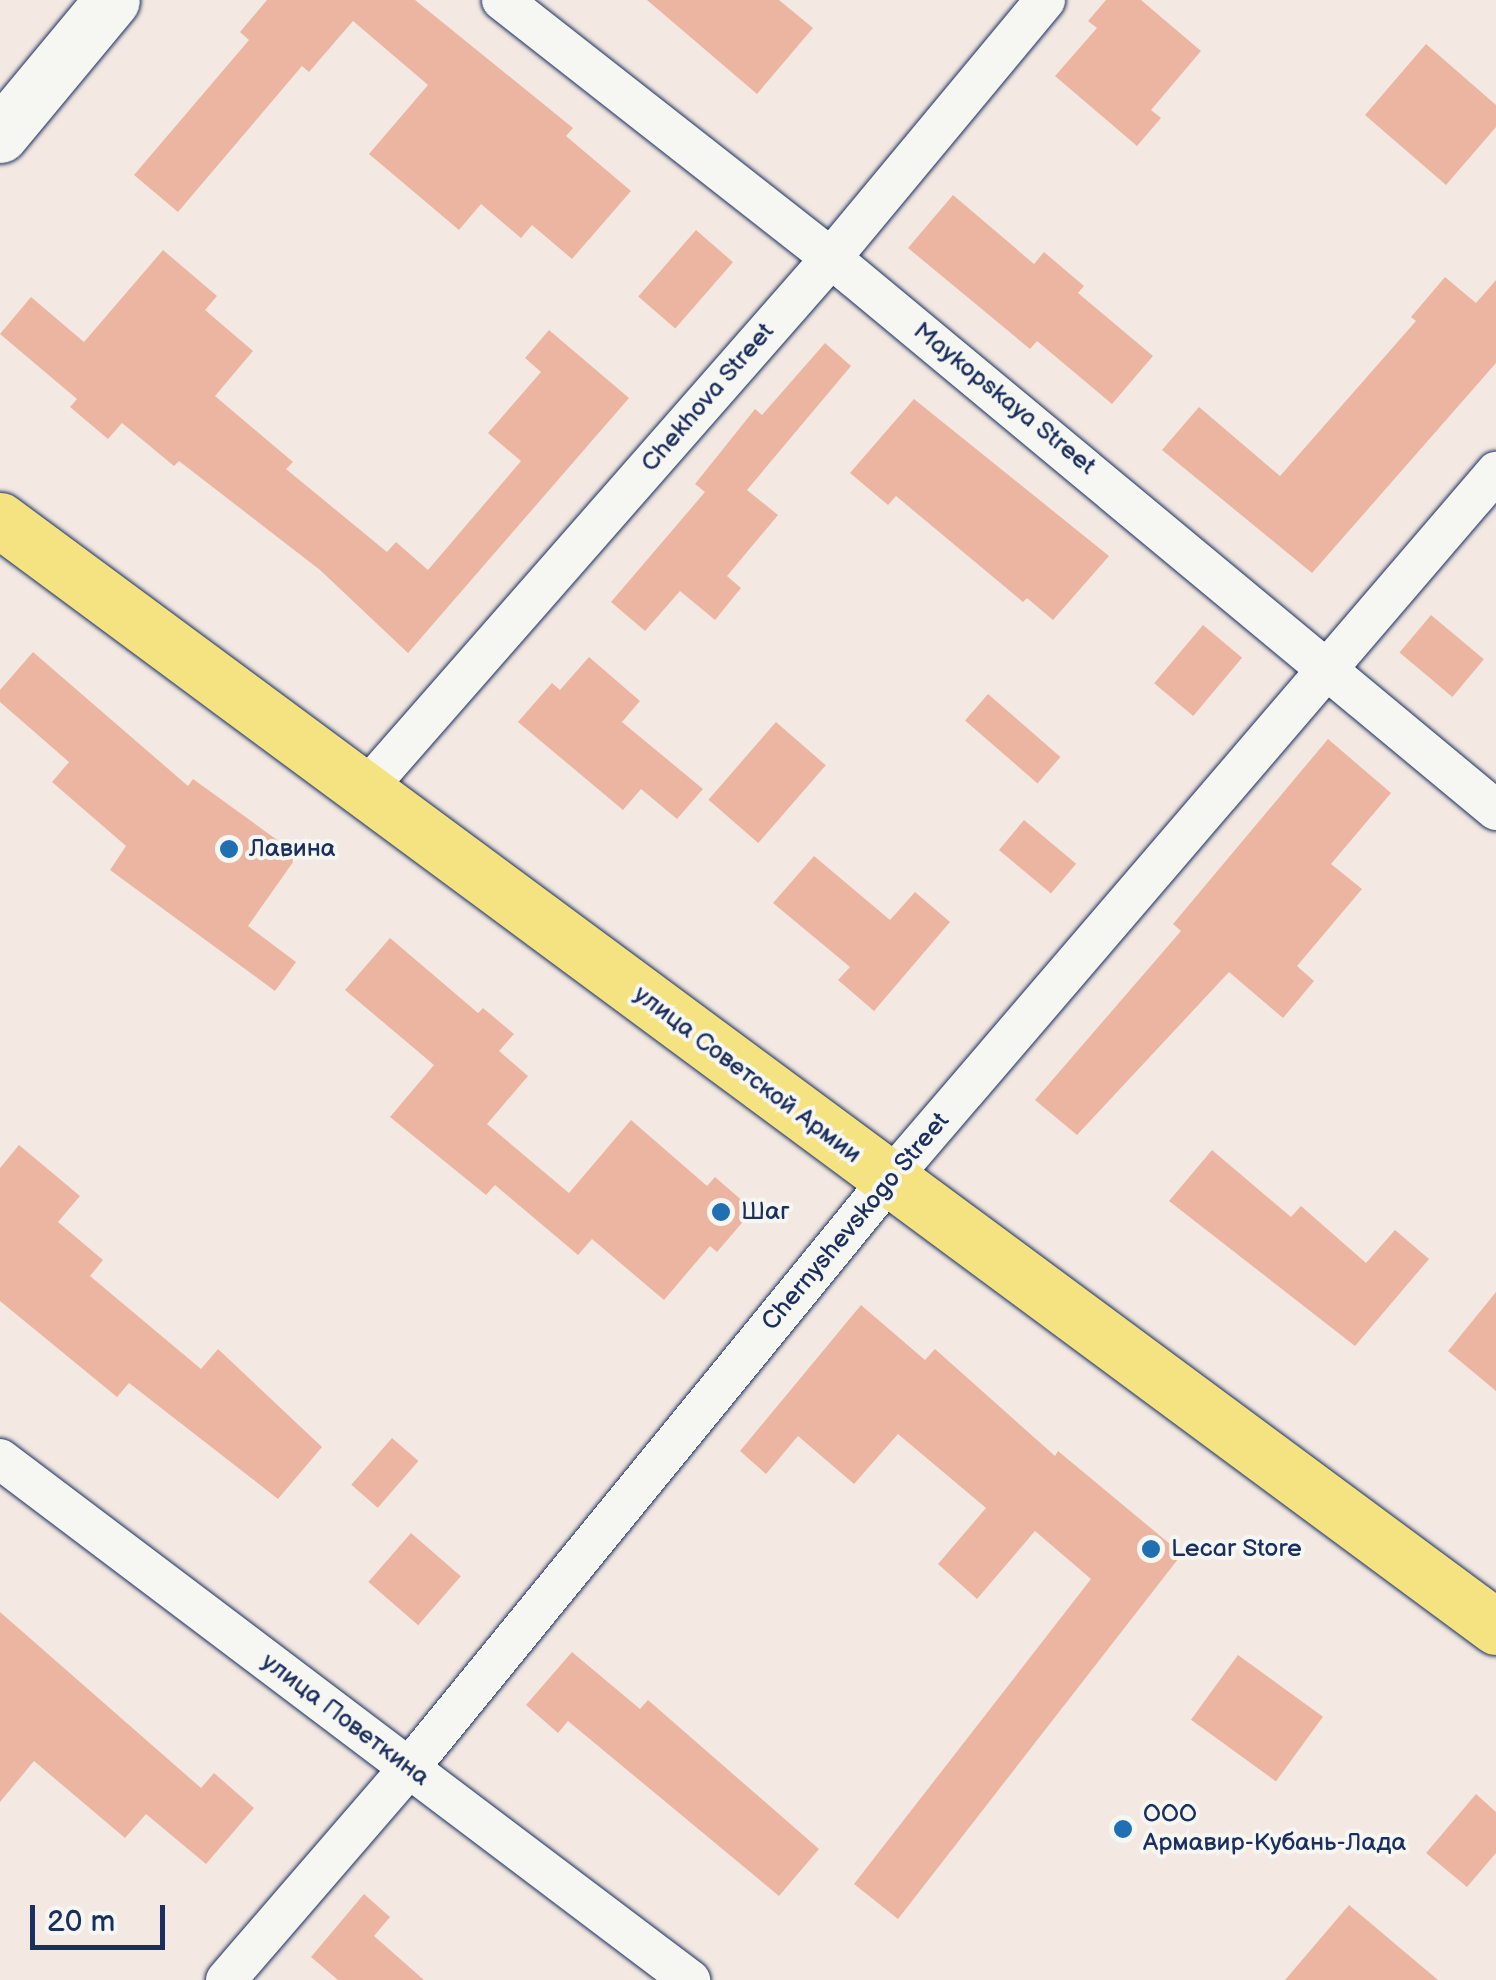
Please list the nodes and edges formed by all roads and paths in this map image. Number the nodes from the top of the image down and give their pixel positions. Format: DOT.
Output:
graph roads {
  1 [pos="112,0"];
  2 [pos="502,0"];
  3 [pos="1045,0"];
  4 [pos="0,135"];
  5 [pos="831,258"];
  6 [pos="1496,472"];
  7 [pos="0,520"];
  8 [pos="1329,666"];
  9 [pos="365,790"];
  10 [pos="1496,810"];
  11 [pos="888,1180"];
  12 [pos="0,1459"];
  13 [pos="1496,1627"];
  14 [pos="409,1768"];
  15 [pos="226,1980"];
  16 [pos="690,1980"];
  1 -- 4 [label="main road"];
  2 -- 5 [label="street, Maykopskaya Street"];
  3 -- 5 [label="street, Chekhova Street"];
  5 -- 8 [label="street, Maykopskaya Street"];
  5 -- 9 [label="street, Chekhova Street"];
  6 -- 8 [label="street, Chernyshevskogo Street"];
  7 -- 9 [label="main road, улица Советской Армии"];
  8 -- 10 [label="street, Maykopskaya Street"];
  8 -- 11 [label="street, Chernyshevskogo Street"];
  9 -- 11 [label="main road, улица Советской Армии"];
  11 -- 13 [label="main road, улица Советской Армии"];
  11 -- 14 [label="street, Chernyshevskogo Street"];
  12 -- 14 [label="street, улица Поветкина"];
  14 -- 15 [label="street, Chernyshevskogo Street"];
  14 -- 16 [label="street, улица Поветкина"];
}
